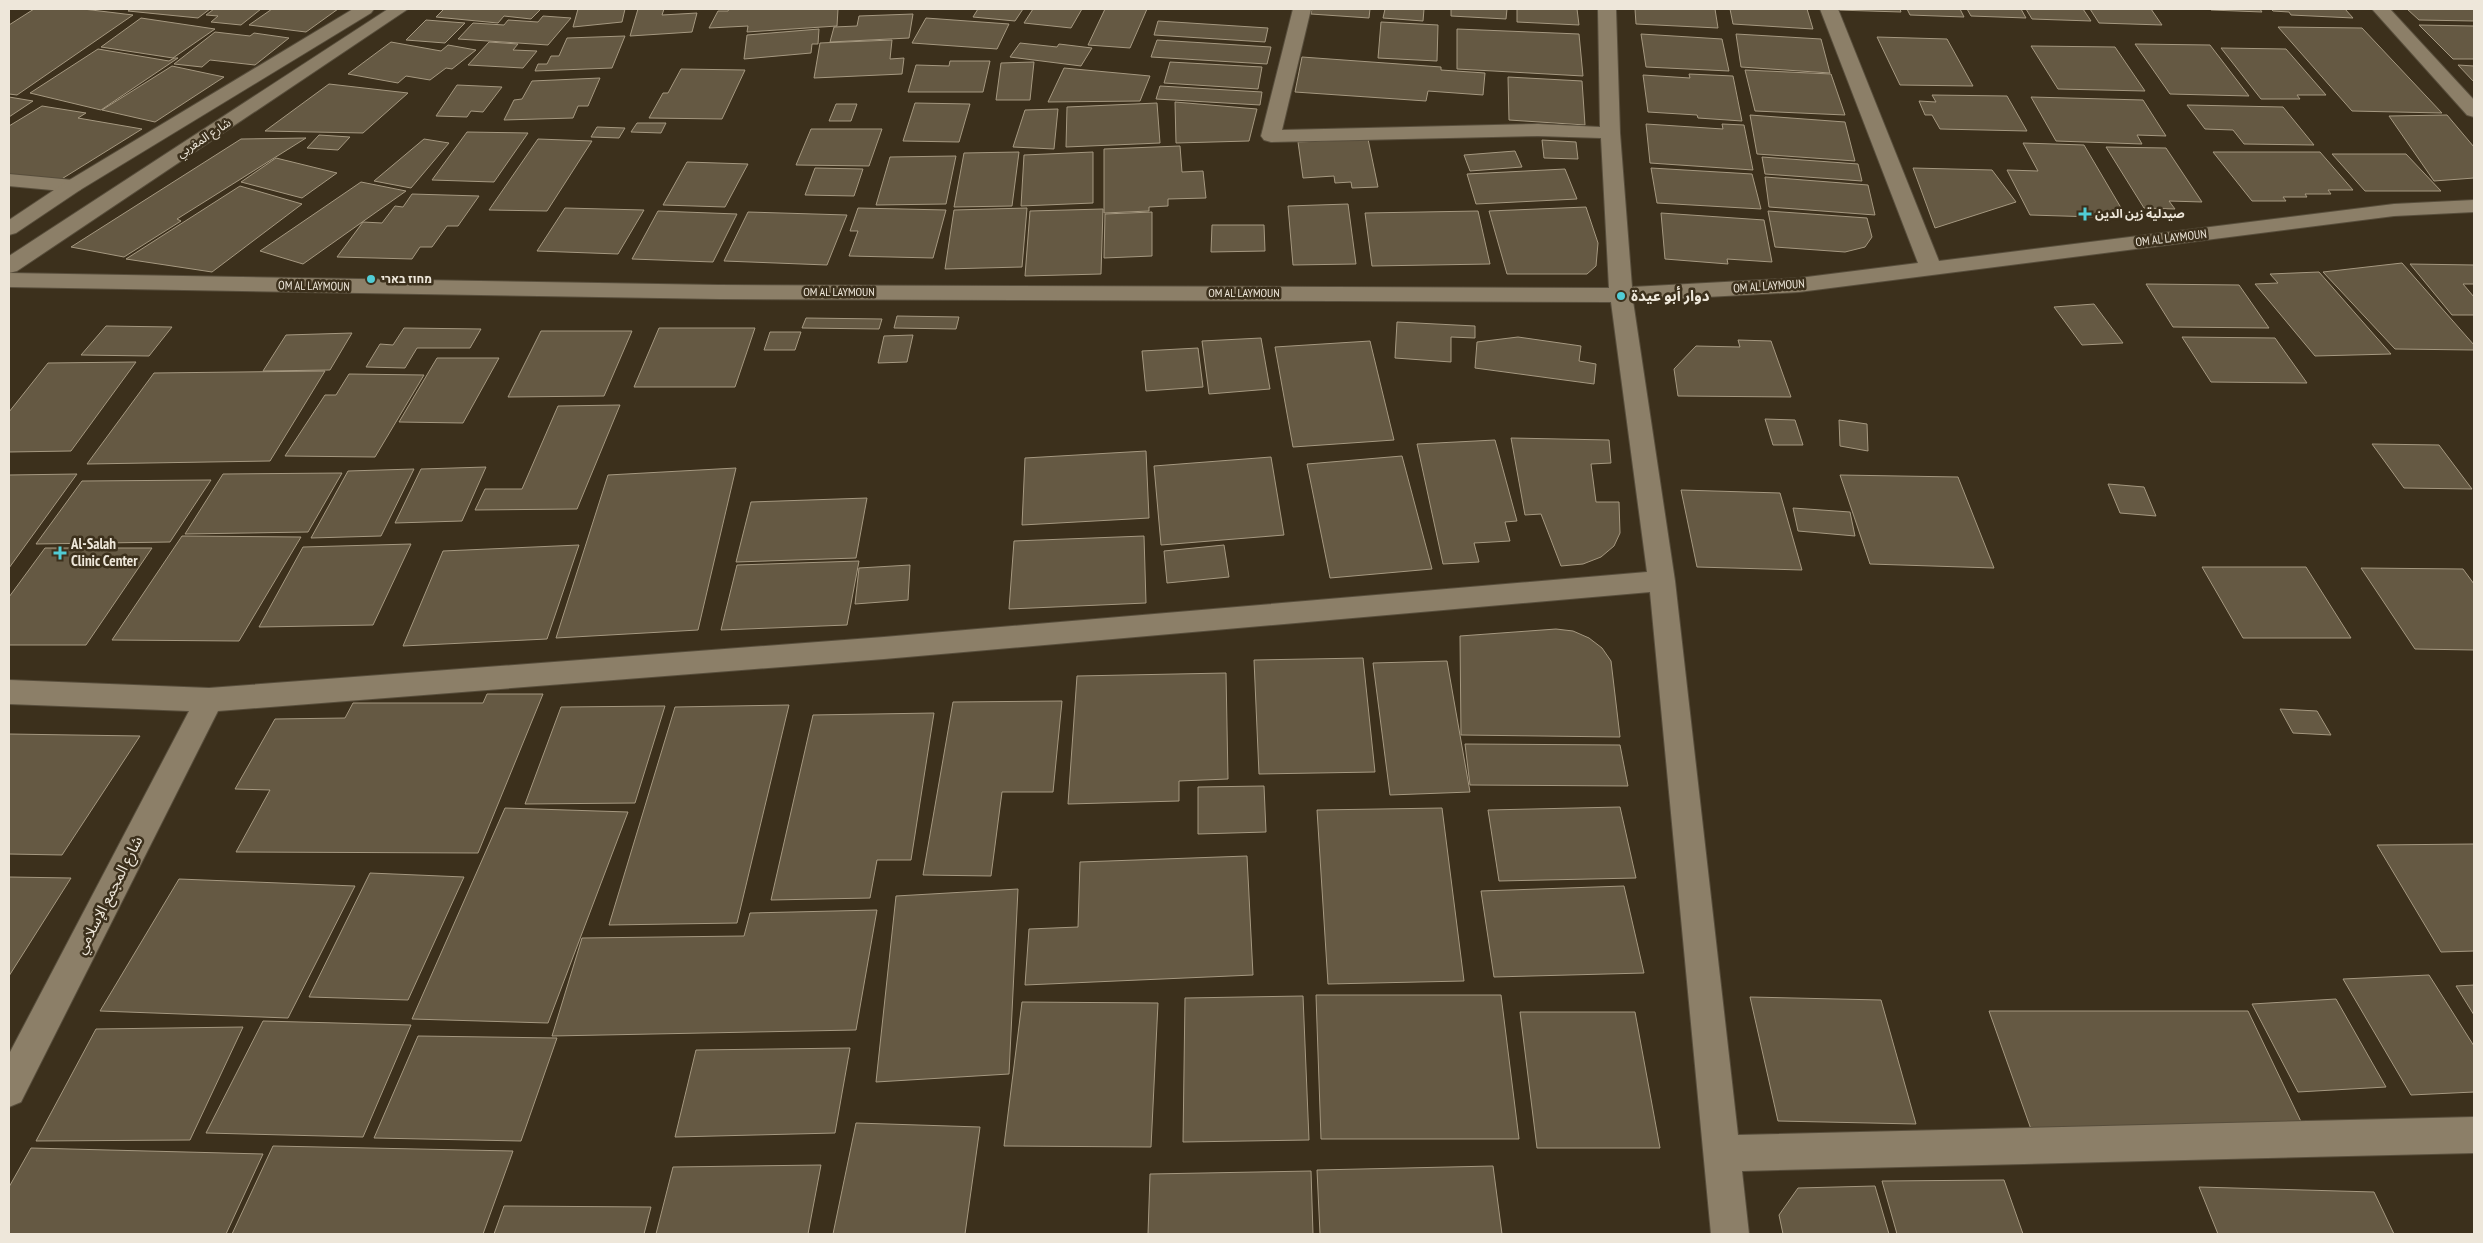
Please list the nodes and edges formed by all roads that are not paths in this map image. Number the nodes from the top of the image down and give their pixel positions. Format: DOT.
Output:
graph roads {
  1 [pos="365,9"];
  2 [pos="399,9"];
  3 [pos="1302,9"];
  4 [pos="1607,9"];
  5 [pos="1830,9"];
  6 [pos="2381,9"];
  7 [pos="2474,111"];
  8 [pos="1610,133"];
  9 [pos="9,180"];
  10 [pos="73,186"];
  11 [pos="2474,206"];
  12 [pos="9,229"];
  13 [pos="9,266"];
  14 [pos="1931,268"];
  15 [pos="9,280"];
  16 [pos="1621,295"];
  17 [pos="1662,581"];
  18 [pos="9,692"];
  19 [pos="209,700"];
  20 [pos="9,1090"];
  21 [pos="2474,1135"];
  22 [pos="1720,1153"];
  23 [pos="1730,1234"];
  1 -- 10 [label="street, شارع المغربي"];
  2 -- 13 [label="street, شارع المغربي"];
  3 -- 8 [label="street"];
  4 -- 8 [label="street"];
  5 -- 14 [label="street"];
  6 -- 7 [label="street"];
  8 -- 16 [label="street"];
  9 -- 10 [label="street"];
  10 -- 12 [label="street, شارع المغربي"];
  11 -- 14 [label="street, OM AL LAYMOUN"];
  14 -- 16 [label="street, OM AL LAYMOUN"];
  15 -- 16 [label="street, OM AL LAYMOUN"];
  16 -- 17 [label="street"];
  17 -- 19 [label="street"];
  17 -- 22 [label="street"];
  18 -- 19 [label="street"];
  19 -- 20 [label="street, شارع المجمع الإسلامي"];
  21 -- 22 [label="street"];
  22 -- 23 [label="street"];
}
